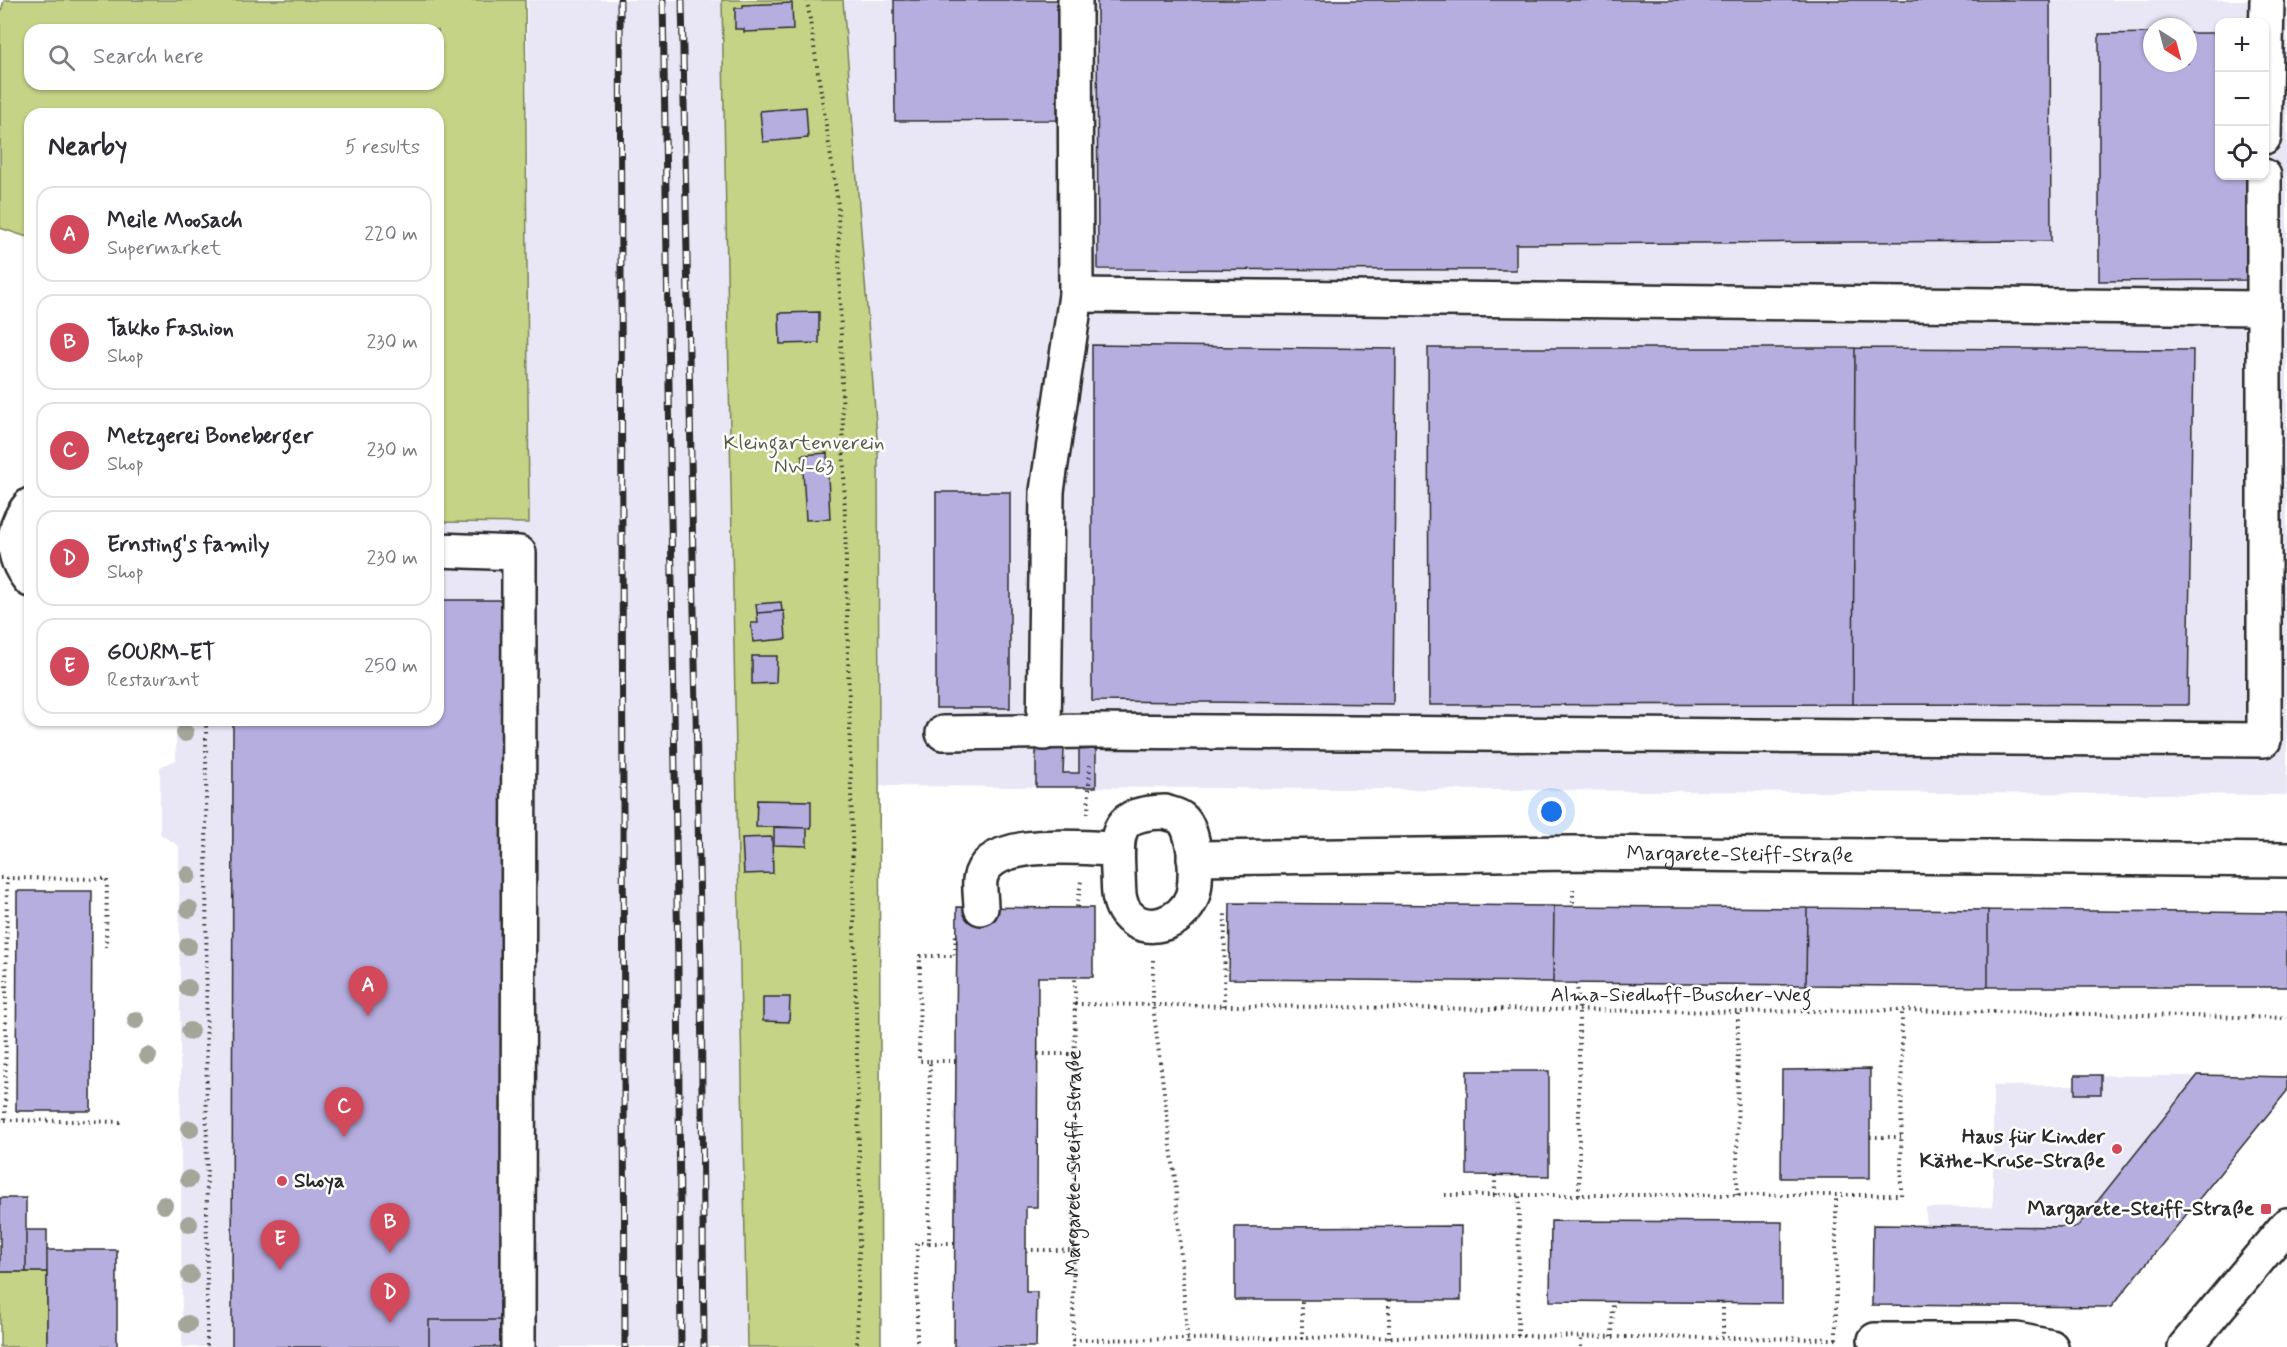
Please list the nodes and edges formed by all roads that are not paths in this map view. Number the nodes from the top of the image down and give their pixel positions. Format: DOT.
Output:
graph roads {
  1 [pos="1075,0"];
  2 [pos="2266,0"];
  3 [pos="2265,126"];
  4 [pos="2264,180"];
  5 [pos="1076,295"];
  6 [pos="2262,308"];
  7 [pos="24,513"];
  8 [pos="7,536"];
  9 [pos="444,550"];
  10 [pos="24,573"];
  11 [pos="943,733"];
  12 [pos="1044,733"];
  13 [pos="1117,849"];
  14 [pos="1210,859"];
  15 [pos="2287,860"];
  16 [pos="968,914"];
  17 [pos="2287,1225"];
  18 [pos="1875,1340"];
  19 [pos="519,1347"];
  20 [pos="2051,1347"];
  21 [pos="2185,1347"];
  1 -- 5 [label="street"];
  2 -- 3 [label="street"];
  4 -- 6 [label="street"];
  5 -- 6 [label="street"];
  5 -- 12 [label="street"];
  6 -- 12 [label="street"];
  7 -- 8 [label="street"];
  8 -- 10 [label="street"];
  9 -- 19 [label="street"];
  11 -- 12 [label="street"];
  13 -- 14 [label="street"];
  13 -- 14 [label="street"];
  13 -- 16 [label="street"];
  14 -- 15 [label="street, Margarete-Steiff-Straße"];
  17 -- 21 [label="street"];
  18 -- 20 [label="street"];
}
